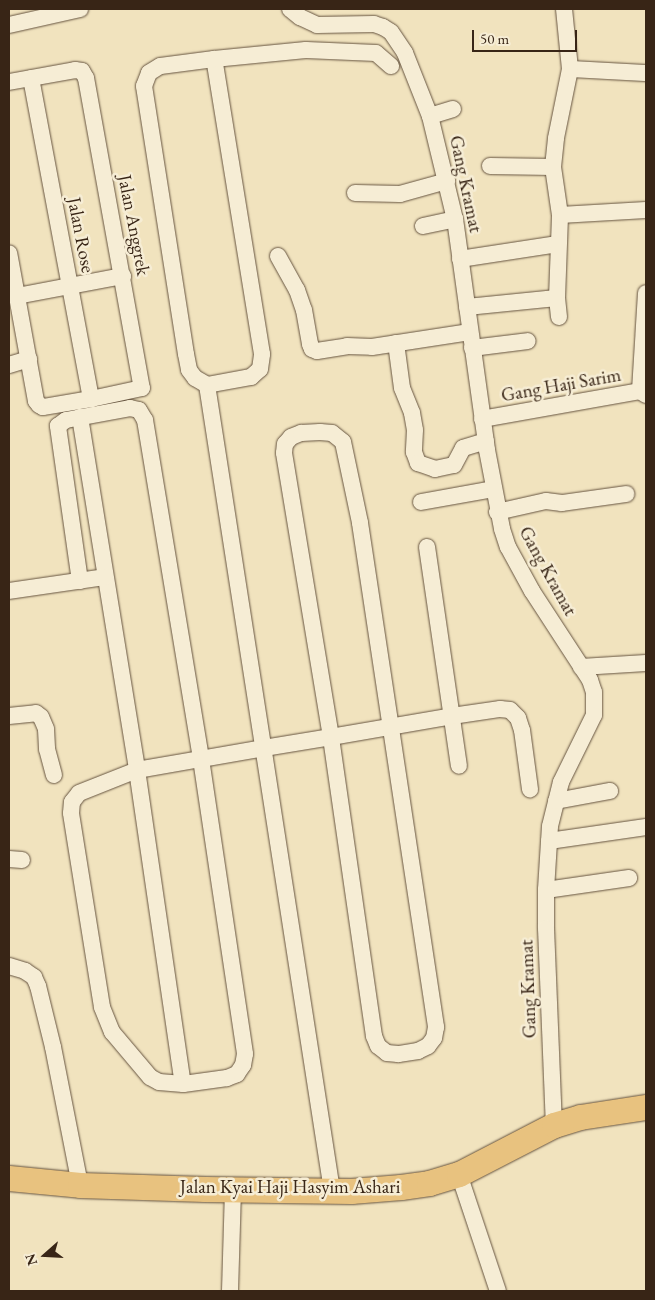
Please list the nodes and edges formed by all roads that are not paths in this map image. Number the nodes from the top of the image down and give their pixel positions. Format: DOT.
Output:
graph roads {
  1 [pos="80,9"];
  2 [pos="290,9"];
  3 [pos="564,9"];
  4 [pos="9,25"];
  5 [pos="214,59"];
  6 [pos="390,66"];
  7 [pos="570,69"];
  8 [pos="646,73"];
  9 [pos="31,78"];
  10 [pos="9,82"];
  11 [pos="453,109"];
  12 [pos="430,116"];
  13 [pos="490,166"];
  14 [pos="552,167"];
  15 [pos="447,181"];
  16 [pos="355,193"];
  17 [pos="646,210"];
  18 [pos="560,215"];
  19 [pos="455,218"];
  20 [pos="423,226"];
  21 [pos="558,244"];
  22 [pos="9,253"];
  23 [pos="278,256"];
  24 [pos="460,259"];
  25 [pos="123,276"];
  26 [pos="70,286"];
  27 [pos="646,292"];
  28 [pos="17,296"];
  29 [pos="557,298"];
  30 [pos="467,307"];
  31 [pos="559,317"];
  32 [pos="471,340"];
  33 [pos="528,341"];
  34 [pos="396,343"];
  35 [pos="28,359"];
  36 [pos="644,363"];
  37 [pos="9,365"];
  38 [pos="207,385"];
  39 [pos="643,393"];
  40 [pos="91,399"];
  41 [pos="80,417"];
  42 [pos="482,420"];
  43 [pos="486,441"];
  44 [pos="493,489"];
  45 [pos="626,494"];
  46 [pos="421,502"];
  47 [pos="497,512"];
  48 [pos="427,547"];
  49 [pos="105,577"];
  50 [pos="80,581"];
  51 [pos="9,591"];
  52 [pos="646,663"];
  53 [pos="581,667"];
  54 [pos="9,716"];
  55 [pos="452,716"];
  56 [pos="390,726"];
  57 [pos="331,737"];
  58 [pos="264,748"];
  59 [pos="201,759"];
  60 [pos="459,766"];
  61 [pos="137,770"];
  62 [pos="54,775"];
  63 [pos="530,789"];
  64 [pos="610,791"];
  65 [pos="556,801"];
  66 [pos="646,827"];
  67 [pos="549,841"];
  68 [pos="629,878"];
  69 [pos="546,890"];
  70 [pos="9,966"];
  71 [pos="183,1084"];
  72 [pos="646,1107"];
  73 [pos="554,1125"];
  74 [pos="459,1174"];
  75 [pos="9,1178"];
  76 [pos="80,1185"];
  77 [pos="232,1189"];
  78 [pos="332,1191"];
  79 [pos="230,1291"];
  80 [pos="498,1291"];
  1 -- 4 [label="street"];
  2 -- 12 [label="street, Gang Kramat"];
  3 -- 7 [label="street"];
  5 -- 6 [label="street"];
  5 -- 38 [label="street"];
  5 -- 38 [label="street"];
  7 -- 8 [label="street"];
  7 -- 14 [label="street"];
  9 -- 10 [label="street"];
  9 -- 25 [label="street, Jalan Anggrek"];
  9 -- 26 [label="street, Jalan Rose"];
  11 -- 12 [label="street"];
  12 -- 15 [label="street, Gang Kramat"];
  13 -- 14 [label="street"];
  14 -- 18 [label="street"];
  15 -- 16 [label="street"];
  15 -- 19 [label="street, Gang Kramat"];
  17 -- 18 [label="street"];
  18 -- 21 [label="street"];
  19 -- 20 [label="street"];
  19 -- 24 [label="street, Gang Kramat"];
  21 -- 24 [label="street"];
  21 -- 29 [label="street"];
  22 -- 28 [label="street"];
  23 -- 34 [label="street"];
  24 -- 30 [label="street, Gang Kramat"];
  25 -- 26 [label="street"];
  25 -- 40 [label="street, Jalan Anggrek"];
  26 -- 28 [label="street"];
  26 -- 40 [label="street, Jalan Rose"];
  27 -- 36 [label="street"];
  28 -- 35 [label="street"];
  29 -- 30 [label="street"];
  29 -- 31 [label="street"];
  30 -- 32 [label="street, Gang Kramat"];
  32 -- 33 [label="street"];
  32 -- 34 [label="street"];
  32 -- 42 [label="street, Gang Kramat"];
  34 -- 43 [label="street"];
  35 -- 37 [label="street"];
  35 -- 40 [label="street"];
  36 -- 39 [label="street"];
  38 -- 58 [label="street"];
  39 -- 42 [label="street, Gang Haji Sarim"];
  41 -- 49 [label="street"];
  41 -- 50 [label="street"];
  41 -- 59 [label="street"];
  42 -- 43 [label="street, Gang Kramat"];
  43 -- 44 [label="street, Gang Kramat"];
  44 -- 46 [label="street"];
  44 -- 47 [label="street, Gang Kramat"];
  45 -- 47 [label="street"];
  47 -- 53 [label="street, Gang Kramat"];
  48 -- 55 [label="street"];
  49 -- 50 [label="street"];
  49 -- 61 [label="street"];
  50 -- 51 [label="street"];
  52 -- 53 [label="street"];
  53 -- 65 [label="street, Gang Kramat"];
  54 -- 62 [label="street"];
  55 -- 56 [label="street"];
  55 -- 60 [label="street"];
  55 -- 63 [label="street"];
  56 -- 57 [label="street"];
  56 -- 57 [label="street"];
  56 -- 57 [label="street"];
  57 -- 58 [label="street"];
  58 -- 59 [label="street"];
  58 -- 78 [label="street"];
  59 -- 61 [label="street"];
  59 -- 71 [label="street"];
  61 -- 71 [label="street"];
  61 -- 71 [label="street"];
  64 -- 65 [label="street"];
  65 -- 67 [label="street, Gang Kramat"];
  66 -- 67 [label="street"];
  67 -- 69 [label="street, Gang Kramat"];
  68 -- 69 [label="street"];
  69 -- 73 [label="street, Gang Kramat"];
  70 -- 76 [label="street"];
  72 -- 73 [label="main road, Jalan Kyai Haji Hasyim Ashari"];
  73 -- 74 [label="main road, Jalan Kyai Haji Hasyim Ashari"];
  74 -- 78 [label="main road, Jalan Kyai Haji Hasyim Ashari"];
  74 -- 80 [label="street"];
  75 -- 76 [label="main road, Jalan Kyai Haji Hasyim Ashari"];
  76 -- 77 [label="main road, Jalan Kyai Haji Hasyim Ashari"];
  77 -- 78 [label="main road, Jalan Kyai Haji Hasyim Ashari"];
  77 -- 79 [label="street"];
}
